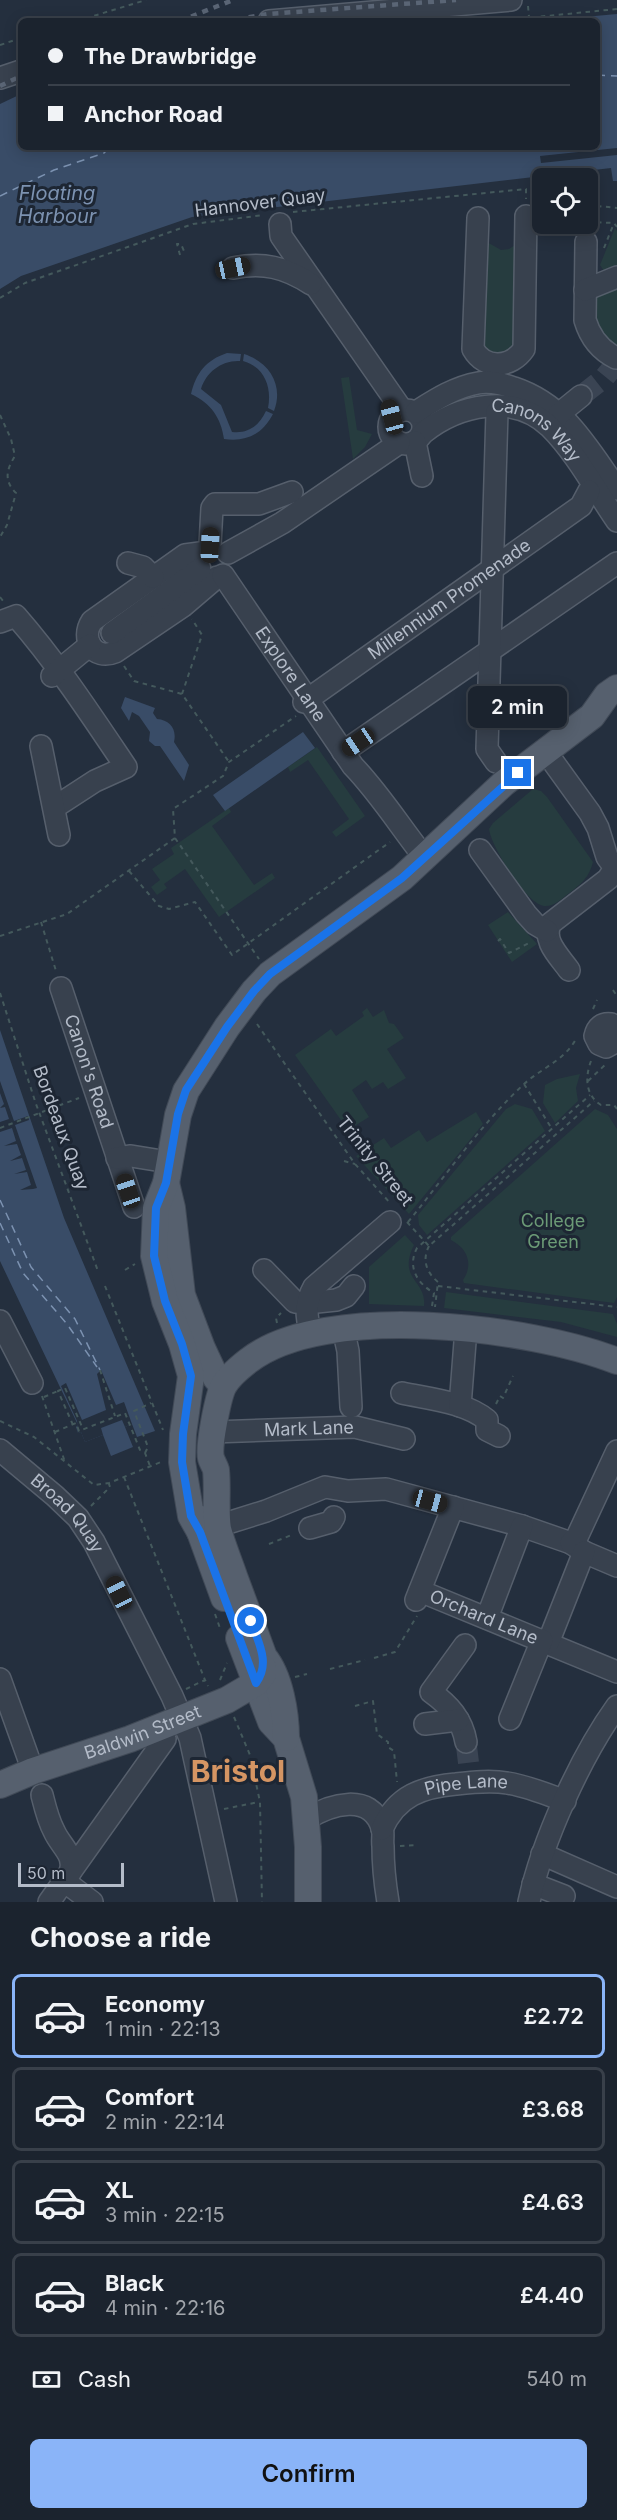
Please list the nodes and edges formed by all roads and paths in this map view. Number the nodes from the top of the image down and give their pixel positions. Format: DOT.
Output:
graph roads {
  1 [pos="146,0"];
  2 [pos="511,0"];
  3 [pos="528,0"];
  4 [pos="617,9"];
  5 [pos="529,17"];
  6 [pos="87,18"];
  7 [pos="303,18"];
  8 [pos="521,18"];
  9 [pos="18,39"];
  10 [pos="0,45"];
  11 [pos="18,72"];
  12 [pos="0,78"];
  13 [pos="598,206"];
  14 [pos="526,208"];
  15 [pos="617,208"];
  16 [pos="279,217"];
  17 [pos="478,218"];
  18 [pos="617,227"];
  19 [pos="598,228"];
  20 [pos="587,234"];
  21 [pos="184,251"];
  22 [pos="180,255"];
  23 [pos="233,268"];
  24 [pos="617,278"];
  25 [pos="316,288"];
  26 [pos="585,290"];
  27 [pos="0,298"];
  28 [pos="615,361"];
  29 [pos="581,396"];
  30 [pos="497,412"];
  31 [pos="0,415"];
  32 [pos="555,420"];
  33 [pos="405,427"];
  34 [pos="422,476"];
  35 [pos="617,489"];
  36 [pos="589,491"];
  37 [pos="292,492"];
  38 [pos="617,522"];
  39 [pos="0,537"];
  40 [pos="213,562"];
  41 [pos="128,563"];
  42 [pos="608,569"];
  43 [pos="492,570"];
  44 [pos="153,578"];
  45 [pos="183,606"];
  46 [pos="0,622"];
  47 [pos="526,633"];
  48 [pos="113,643"];
  49 [pos="90,645"];
  50 [pos="490,651"];
  51 [pos="56,673"];
  52 [pos="617,688"];
  53 [pos="182,694"];
  54 [pos="306,700"];
  55 [pos="429,704"];
  56 [pos="617,707"];
  57 [pos="592,716"];
  58 [pos="41,746"];
  59 [pos="351,747"];
  60 [pos="546,752"];
  61 [pos="229,762"];
  62 [pos="496,762"];
  63 [pos="55,807"];
  64 [pos="59,835"];
  65 [pos="398,836"];
  66 [pos="175,838"];
  67 [pos="480,850"];
  68 [pos="425,858"];
  69 [pos="616,869"];
  70 [pos="129,871"];
  71 [pos="41,922"];
  72 [pos="0,936"];
  73 [pos="540,939"];
  74 [pos="498,941"];
  75 [pos="249,943"];
  76 [pos="261,960"];
  77 [pos="569,970"];
  78 [pos="61,988"];
  79 [pos="613,990"];
  80 [pos="0,993"];
  81 [pos="617,996"];
  82 [pos="257,1024"];
  83 [pos="580,1032"];
  84 [pos="613,1039"];
  85 [pos="587,1082"];
  86 [pos="524,1084"];
  87 [pos="590,1095"];
  88 [pos="96,1096"];
  89 [pos="594,1101"];
  90 [pos="617,1109"];
  91 [pos="39,1112"];
  92 [pos="0,1128"];
  93 [pos="330,1129"];
  94 [pos="552,1129"];
  95 [pos="325,1132"];
  96 [pos="117,1158"];
  97 [pos="344,1161"];
  98 [pos="355,1164"];
  99 [pos="167,1172"];
  100 [pos="134,1208"];
  101 [pos="398,1217"];
  102 [pos="424,1241"];
  103 [pos="429,1246"];
  104 [pos="341,1266"];
  105 [pos="264,1270"];
  106 [pos="98,1271"];
  107 [pos="105,1286"];
  108 [pos="354,1286"];
  109 [pos="438,1286"];
  110 [pos="307,1304"];
  111 [pos="617,1308"];
  112 [pos="432,1317"];
  113 [pos="0,1321"];
  114 [pos="348,1328"];
  115 [pos="466,1329"];
  116 [pos="310,1332"];
  117 [pos="617,1361"];
  118 [pos="100,1370"];
  119 [pos="513,1376"];
  120 [pos="223,1386"];
  121 [pos="38,1390"];
  122 [pos="58,1391"];
  123 [pos="402,1393"];
  124 [pos="151,1403"];
  125 [pos="460,1406"];
  126 [pos="351,1407"];
  127 [pos="115,1417"];
  128 [pos="0,1421"];
  129 [pos="159,1423"];
  130 [pos="73,1425"];
  131 [pos="493,1428"];
  132 [pos="83,1430"];
  133 [pos="55,1432"];
  134 [pos="404,1439"];
  135 [pos="212,1444"];
  136 [pos="0,1450"];
  137 [pos="617,1451"];
  138 [pos="145,1453"];
  139 [pos="65,1462"];
  140 [pos="170,1462"];
  141 [pos="150,1466"];
  142 [pos="124,1476"];
  143 [pos="109,1483"];
  144 [pos="335,1503"];
  145 [pos="453,1507"];
  146 [pos="84,1513"];
  147 [pos="522,1526"];
  148 [pos="310,1528"];
  149 [pos="219,1529"];
  150 [pos="269,1544"];
  151 [pos="577,1547"];
  152 [pos="617,1566"];
  153 [pos="418,1602"];
  154 [pos="487,1618"];
  155 [pos="545,1642"];
  156 [pos="465,1645"];
  157 [pos="264,1657"];
  158 [pos="374,1658"];
  159 [pos="365,1660"];
  160 [pos="330,1669"];
  161 [pos="617,1672"];
  162 [pos="307,1674"];
  163 [pos="294,1678"];
  164 [pos="0,1679"];
  165 [pos="206,1680"];
  166 [pos="256,1683"];
  167 [pos="208,1686"];
  168 [pos="178,1693"];
  169 [pos="356,1706"];
  170 [pos="617,1706"];
  171 [pos="235,1717"];
  172 [pos="182,1718"];
  173 [pos="510,1719"];
  174 [pos="458,1720"];
  175 [pos="425,1724"];
  176 [pos="286,1738"];
  177 [pos="165,1739"];
  178 [pos="466,1742"];
  179 [pos="33,1771"];
  180 [pos="0,1785"];
  181 [pos="42,1795"];
  182 [pos="565,1801"];
  183 [pos="260,1802"];
  184 [pos="400,1802"];
  185 [pos="238,1806"];
  186 [pos="305,1808"];
  187 [pos="382,1829"];
  188 [pos="542,1854"];
  189 [pos="67,1877"];
  190 [pos="617,1887"];
  191 [pos="531,1893"];
  192 [pos="564,1896"];
  193 [pos="306,1897"];
  194 [pos="49,1902"];
  195 [pos="92,1902"];
  196 [pos="226,1902"];
  197 [pos="262,1902"];
  198 [pos="388,1902"];
  1 -- 6 [label="path"];
  2 -- 7 [label="street"];
  3 -- 5 [label="path"];
  4 -- 5 [label="path"];
  5 -- 8 [label="path"];
  9 -- 10 [label="path"];
  11 -- 12 [label="street"];
  13 -- 15 [label="path"];
  14 -- 16 [label="path, Hannover Quay"];
  14 -- 17 [label="street"];
  16 -- 25 [label="street"];
  16 -- 27 [label="path, Hannover Quay"];
  18 -- 19 [label="path"];
  20 -- 26 [label="street"];
  21 -- 22 [label="path"];
  23 -- 25 [label="street"];
  24 -- 26 [label="street"];
  25 -- 33 [label="street"];
  26 -- 28 [label="street"];
  29 -- 32 [label="street"];
  30 -- 43 [label="street"];
  31 -- 39 [label="path"];
  32 -- 33 [label="street, Canons Way"];
  32 -- 35 [label="street, Canons Way"];
  32 -- 38 [label="street, Canons Way"];
  33 -- 34 [label="street"];
  33 -- 40 [label="street, Canons Way"];
  36 -- 43 [label="street, Millennium Promenade"];
  37 -- 40 [label="street"];
  40 -- 44 [label="street"];
  40 -- 45 [label="street"];
  40 -- 48 [label="street"];
  40 -- 54 [label="street, Explore Lane"];
  41 -- 44 [label="street"];
  42 -- 47 [label="street"];
  42 -- 50 [label="street"];
  43 -- 50 [label="street"];
  43 -- 54 [label="street, Millennium Promenade"];
  44 -- 49 [label="street"];
  45 -- 48 [label="street"];
  45 -- 53 [label="path"];
  46 -- 51 [label="street"];
  48 -- 49 [label="street"];
  48 -- 53 [label="path"];
  49 -- 51 [label="street"];
  50 -- 59 [label="street"];
  50 -- 62 [label="street"];
  51 -- 63 [label="street"];
  52 -- 57 [label="main road"];
  53 -- 61 [label="path"];
  54 -- 59 [label="street, Explore Lane"];
  54 -- 61 [label="path"];
  55 -- 59 [label="street"];
  56 -- 57 [label="main road"];
  57 -- 60 [label="main road"];
  58 -- 63 [label="street"];
  59 -- 68 [label="street, Explore Lane"];
  60 -- 68 [label="main road"];
  60 -- 69 [label="street"];
  61 -- 66 [label="path"];
  63 -- 64 [label="street"];
  65 -- 75 [label="path"];
  66 -- 70 [label="path"];
  66 -- 75 [label="path"];
  67 -- 73 [label="street"];
  68 -- 99 [label="main road"];
  69 -- 73 [label="street"];
  70 -- 71 [label="path"];
  70 -- 75 [label="path"];
  71 -- 72 [label="path"];
  71 -- 78 [label="path"];
  73 -- 74 [label="path"];
  73 -- 77 [label="street"];
  75 -- 76 [label="path"];
  78 -- 88 [label="street, Canon's Road"];
  79 -- 81 [label="path"];
  80 -- 91 [label="path, Bordeaux Quay"];
  82 -- 93 [label="path, Trinity Street"];
  83 -- 86 [label="path"];
  84 -- 85 [label="path"];
  84 -- 85 [label="path"];
  85 -- 87 [label="path"];
  86 -- 94 [label="path"];
  86 -- 101 [label="path"];
  87 -- 89 [label="path"];
  87 -- 94 [label="path"];
  88 -- 91 [label="path"];
  88 -- 96 [label="street, Canon's Road"];
  89 -- 90 [label="path"];
  89 -- 103 [label="path"];
  91 -- 92 [label="path"];
  91 -- 106 [label="path, Bordeaux Quay"];
  93 -- 95 [label="path"];
  93 -- 98 [label="path, Trinity Street"];
  94 -- 102 [label="path"];
  96 -- 99 [label="street"];
  96 -- 100 [label="street, Canon's Road"];
  97 -- 98 [label="path"];
  98 -- 101 [label="path, Trinity Street"];
  99 -- 120 [label="main road"];
  99 -- 149 [label="main road"];
  101 -- 102 [label="path, Trinity Street"];
  101 -- 104 [label="street"];
  102 -- 103 [label="path, Trinity Street"];
  102 -- 112 [label="path"];
  103 -- 109 [label="path"];
  104 -- 108 [label="street"];
  104 -- 110 [label="street"];
  105 -- 110 [label="street"];
  107 -- 124 [label="path"];
  108 -- 110 [label="street"];
  108 -- 114 [label="street"];
  109 -- 111 [label="path"];
  109 -- 112 [label="path"];
  110 -- 116 [label="street"];
  112 -- 114 [label="main road"];
  112 -- 115 [label="main road"];
  113 -- 121 [label="street"];
  114 -- 116 [label="main road"];
  114 -- 126 [label="street"];
  115 -- 117 [label="main road"];
  115 -- 125 [label="street"];
  116 -- 120 [label="main road"];
  118 -- 127 [label="path"];
  119 -- 131 [label="path"];
  120 -- 135 [label="main road"];
  121 -- 122 [label="path"];
  121 -- 133 [label="path"];
  122 -- 130 [label="path"];
  122 -- 132 [label="path"];
  123 -- 125 [label="street"];
  124 -- 129 [label="path"];
  124 -- 138 [label="path"];
  125 -- 131 [label="street"];
  127 -- 132 [label="path"];
  127 -- 138 [label="path"];
  128 -- 139 [label="path"];
  130 -- 132 [label="path"];
  130 -- 133 [label="path"];
  133 -- 139 [label="path"];
  134 -- 135 [label="street, Mark Lane"];
  135 -- 149 [label="main road"];
  136 -- 172 [label="street, Broad Quay"];
  137 -- 151 [label="street"];
  138 -- 141 [label="path"];
  139 -- 143 [label="path"];
  140 -- 141 [label="path"];
  141 -- 142 [label="path"];
  142 -- 143 [label="path"];
  142 -- 165 [label="path"];
  143 -- 146 [label="path"];
  144 -- 145 [label="street"];
  144 -- 148 [label="street"];
  144 -- 149 [label="street"];
  145 -- 147 [label="street"];
  145 -- 153 [label="street"];
  147 -- 151 [label="street"];
  147 -- 154 [label="street"];
  148 -- 150 [label="path"];
  149 -- 157 [label="main road"];
  149 -- 166 [label="main road"];
  151 -- 152 [label="street"];
  151 -- 155 [label="street"];
  153 -- 154 [label="street, Orchard Lane"];
  153 -- 158 [label="path"];
  154 -- 155 [label="street, Orchard Lane"];
  155 -- 161 [label="street, Orchard Lane"];
  155 -- 173 [label="street"];
  156 -- 174 [label="street"];
  157 -- 166 [label="main road"];
  157 -- 176 [label="main road"];
  159 -- 160 [label="path"];
  162 -- 163 [label="path"];
  164 -- 179 [label="street"];
  165 -- 167 [label="path"];
  165 -- 168 [label="path"];
  166 -- 172 [label="main road, Baldwin Street"];
  166 -- 176 [label="main road"];
  169 -- 184 [label="path"];
  170 -- 182 [label="street"];
  171 -- 183 [label="path"];
  172 -- 179 [label="main road, Baldwin Street"];
  172 -- 196 [label="street, Broad Quay"];
  174 -- 175 [label="street"];
  174 -- 178 [label="street"];
  176 -- 186 [label="main road"];
  177 -- 189 [label="street"];
  179 -- 180 [label="main road, Baldwin Street"];
  181 -- 189 [label="street"];
  182 -- 184 [label="street, Pipe Lane"];
  182 -- 188 [label="street"];
  183 -- 185 [label="path"];
  183 -- 197 [label="path"];
  184 -- 187 [label="street, Pipe Lane"];
  186 -- 187 [label="street"];
  186 -- 193 [label="main road"];
  187 -- 198 [label="street"];
  188 -- 190 [label="street"];
  188 -- 191 [label="street"];
  189 -- 194 [label="street"];
  189 -- 195 [label="street"];
  191 -- 192 [label="street"];
}
